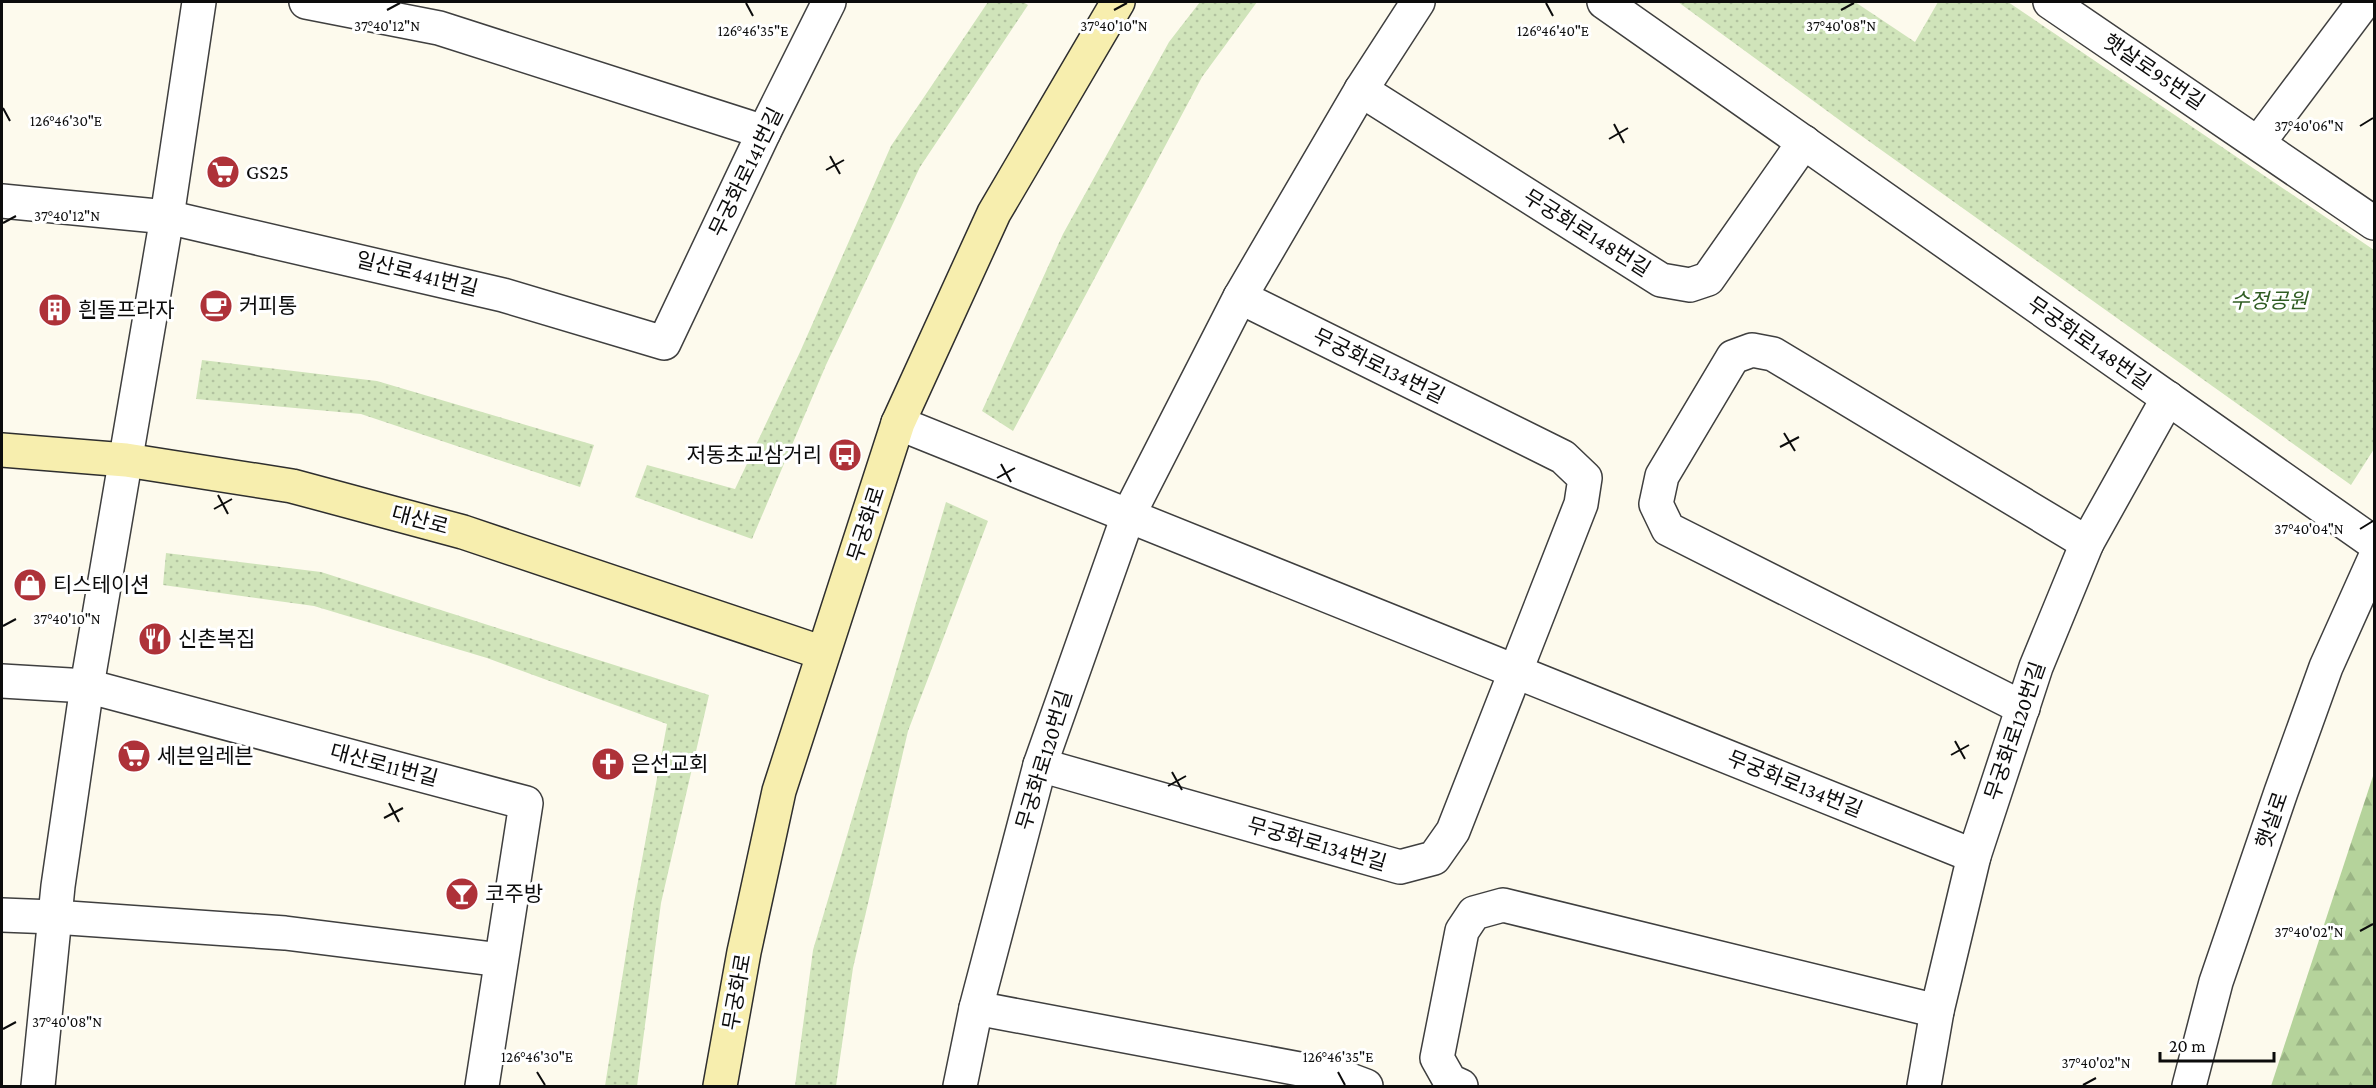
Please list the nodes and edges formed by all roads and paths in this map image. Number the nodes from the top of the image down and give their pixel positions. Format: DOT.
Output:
graph roads {
  1 [pos="199,2"];
  2 [pos="306,2"];
  3 [pos="829,2"];
  4 [pos="1418,2"];
  5 [pos="1604,2"];
  6 [pos="2050,2"];
  7 [pos="2364,2"];
  8 [pos="1110,4"];
  9 [pos="439,15"];
  10 [pos="1361,90"];
  11 [pos="764,132"];
  12 [pos="1804,142"];
  13 [pos="2259,142"];
  14 [pos="2,201"];
  15 [pos="167,216"];
  16 [pos="2374,223"];
  17 [pos="1240,297"];
  18 [pos="664,343"];
  19 [pos="2168,398"];
  20 [pos="898,423"];
  21 [pos="2,450"];
  22 [pos="126,460"];
  23 [pos="1128,516"];
  24 [pos="2086,543"];
  25 [pos="2374,543"];
  26 [pos="2374,560"];
  27 [pos="823,654"];
  28 [pos="1516,672"];
  29 [pos="2,681"];
  30 [pos="87,686"];
  31 [pos="2022,708"];
  32 [pos="1040,765"];
  33 [pos="1974,856"];
  34 [pos="2,915"];
  35 [pos="54,917"];
  36 [pos="501,960"];
  37 [pos="976,1008"];
  38 [pos="1937,1011"];
  39 [pos="1455,1084"];
  40 [pos="38,1086"];
  41 [pos="482,1086"];
  42 [pos="720,1086"];
  43 [pos="960,1086"];
  44 [pos="1366,1086"];
  45 [pos="1924,1086"];
  46 [pos="2189,1086"];
  1 -- 15 [label="street"];
  2 -- 9 [label="street"];
  3 -- 11 [label="street, 무궁화로141번길"];
  4 -- 10 [label="street"];
  5 -- 12 [label="street, 무궁화로148번길"];
  6 -- 13 [label="street, 햇살로95번길"];
  7 -- 13 [label="street"];
  8 -- 20 [label="main road, 무궁화로"];
  9 -- 11 [label="street"];
  10 -- 12 [label="street, 무궁화로148번길"];
  10 -- 17 [label="street"];
  11 -- 18 [label="street, 무궁화로141번길"];
  12 -- 19 [label="street, 무궁화로148번길"];
  13 -- 16 [label="street, 햇살로95번길"];
  14 -- 15 [label="street, 일산로441번길"];
  15 -- 18 [label="street, 일산로441번길"];
  15 -- 22 [label="street"];
  17 -- 23 [label="street"];
  17 -- 28 [label="street, 무궁화로134번길"];
  19 -- 24 [label="street, 무궁화로120번길"];
  19 -- 25 [label="street, 무궁화로148번길"];
  20 -- 23 [label="street, 무궁화로134번길"];
  20 -- 27 [label="main road, 무궁화로"];
  21 -- 22 [label="main road, 대산로"];
  22 -- 27 [label="main road, 대산로"];
  22 -- 30 [label="street"];
  23 -- 28 [label="street, 무궁화로134번길"];
  23 -- 32 [label="street, 무궁화로120번길"];
  24 -- 31 [label="street, 무궁화로120번길"];
  24 -- 31 [label="street"];
  26 -- 46 [label="street, 햇살로"];
  27 -- 42 [label="main road, 무궁화로"];
  28 -- 32 [label="street, 무궁화로134번길"];
  28 -- 33 [label="street, 무궁화로134번길"];
  29 -- 30 [label="street, 대산로11번길"];
  30 -- 35 [label="street"];
  30 -- 36 [label="street, 대산로11번길"];
  31 -- 33 [label="street, 무궁화로120번길"];
  32 -- 37 [label="street, 무궁화로120번길"];
  33 -- 38 [label="street, 무궁화로120번길"];
  34 -- 35 [label="street"];
  35 -- 36 [label="street"];
  35 -- 40 [label="street"];
  36 -- 41 [label="street, 대산로11번길"];
  37 -- 43 [label="street, 무궁화로120번길"];
  37 -- 44 [label="street"];
  38 -- 39 [label="street"];
  38 -- 45 [label="street, 무궁화로120번길"];
}
